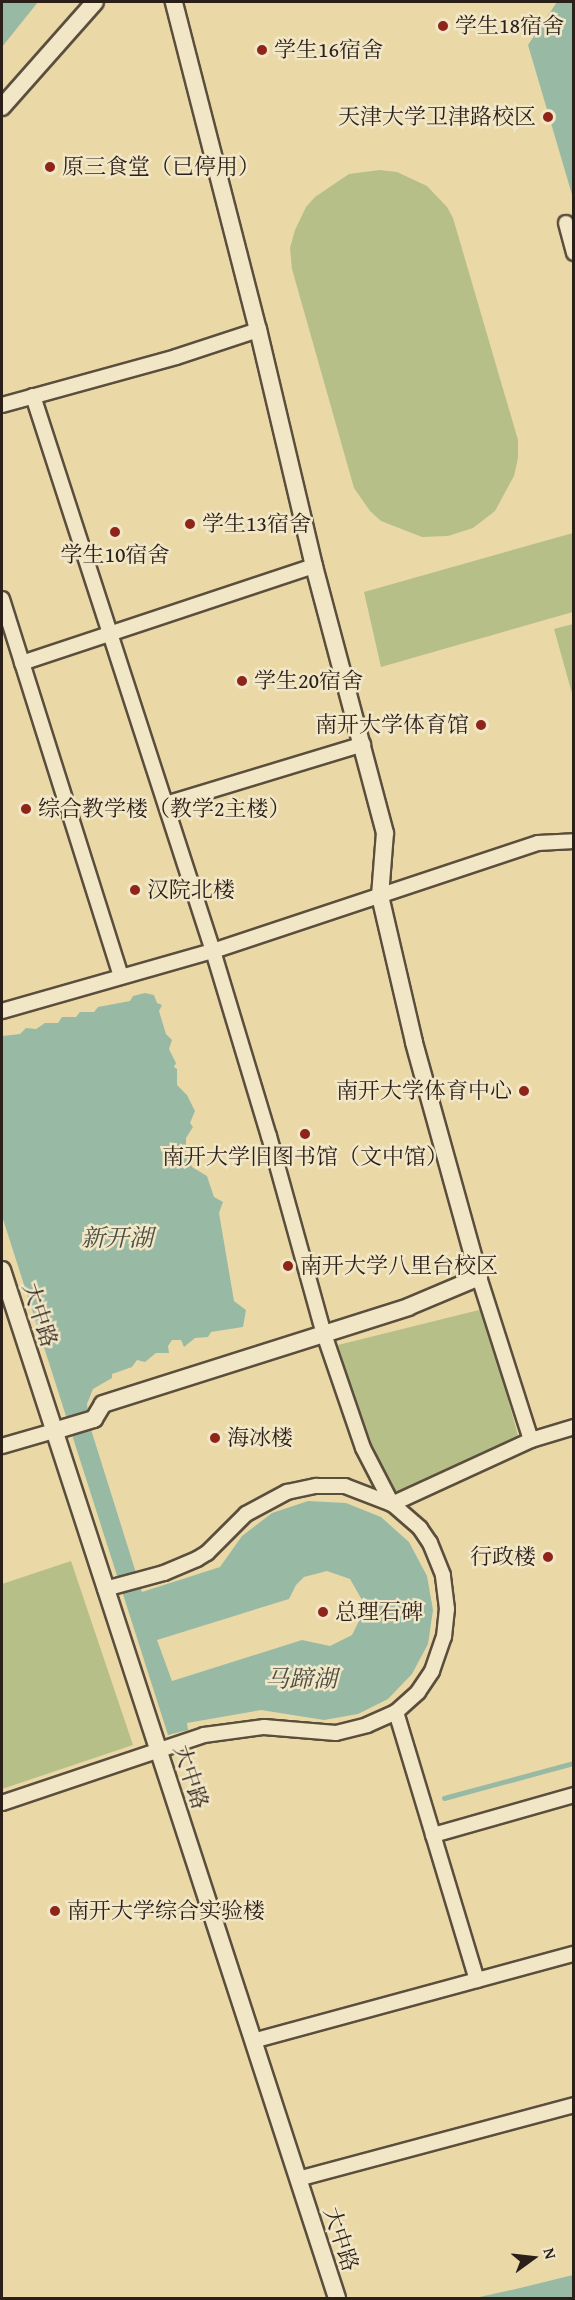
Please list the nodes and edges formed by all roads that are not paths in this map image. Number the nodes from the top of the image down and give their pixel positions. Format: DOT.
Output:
graph roads {
  1 [pos="95,2"];
  2 [pos="174,2"];
  3 [pos="2,107"];
  4 [pos="566,224"];
  5 [pos="573,253"];
  6 [pos="258,330"];
  7 [pos="33,396"];
  8 [pos="2,405"];
  9 [pos="315,566"];
  10 [pos="2,599"];
  11 [pos="111,634"];
  12 [pos="22,663"];
  13 [pos="363,744"];
  14 [pos="166,804"];
  15 [pos="573,841"];
  16 [pos="380,896"];
  17 [pos="213,951"];
  18 [pos="121,975"];
  19 [pos="2,1011"];
  20 [pos="2,1270"];
  21 [pos="479,1277"];
  22 [pos="324,1334"];
  23 [pos="573,1428"];
  24 [pos="59,1429"];
  25 [pos="531,1440"];
  26 [pos="2,1446"];
  27 [pos="392,1504"];
  28 [pos="111,1587"];
  29 [pos="396,1712"];
  30 [pos="158,1750"];
  31 [pos="573,1795"];
  32 [pos="2,1803"];
  33 [pos="433,1835"];
  34 [pos="573,1953"];
  35 [pos="477,1980"];
  36 [pos="253,2041"];
  37 [pos="573,2105"];
  38 [pos="297,2179"];
  39 [pos="337,2298"];
  1 -- 3 [label="street"];
  2 -- 6 [label="street"];
  4 -- 5 [label="street"];
  6 -- 7 [label="street"];
  6 -- 9 [label="street"];
  7 -- 8 [label="street"];
  7 -- 11 [label="street"];
  9 -- 11 [label="street"];
  9 -- 13 [label="street"];
  10 -- 12 [label="street"];
  11 -- 12 [label="street"];
  11 -- 14 [label="street"];
  12 -- 18 [label="street"];
  13 -- 14 [label="street"];
  13 -- 16 [label="street"];
  14 -- 17 [label="street"];
  15 -- 16 [label="street"];
  16 -- 17 [label="street"];
  16 -- 21 [label="street"];
  17 -- 18 [label="street"];
  17 -- 22 [label="street"];
  18 -- 19 [label="street"];
  20 -- 24 [label="street, 大中路"];
  21 -- 22 [label="street"];
  21 -- 25 [label="street"];
  22 -- 24 [label="street"];
  22 -- 27 [label="street"];
  23 -- 25 [label="street"];
  24 -- 26 [label="street"];
  24 -- 28 [label="street, 大中路"];
  25 -- 27 [label="street"];
  27 -- 28 [label="street"];
  27 -- 29 [label="street"];
  28 -- 30 [label="street, 大中路"];
  29 -- 30 [label="street"];
  29 -- 33 [label="street"];
  30 -- 32 [label="street"];
  30 -- 36 [label="street, 大中路"];
  31 -- 33 [label="street"];
  33 -- 35 [label="street"];
  34 -- 35 [label="street"];
  35 -- 36 [label="street"];
  36 -- 38 [label="street, 大中路"];
  37 -- 38 [label="street"];
  38 -- 39 [label="street, 大中路"];
}
